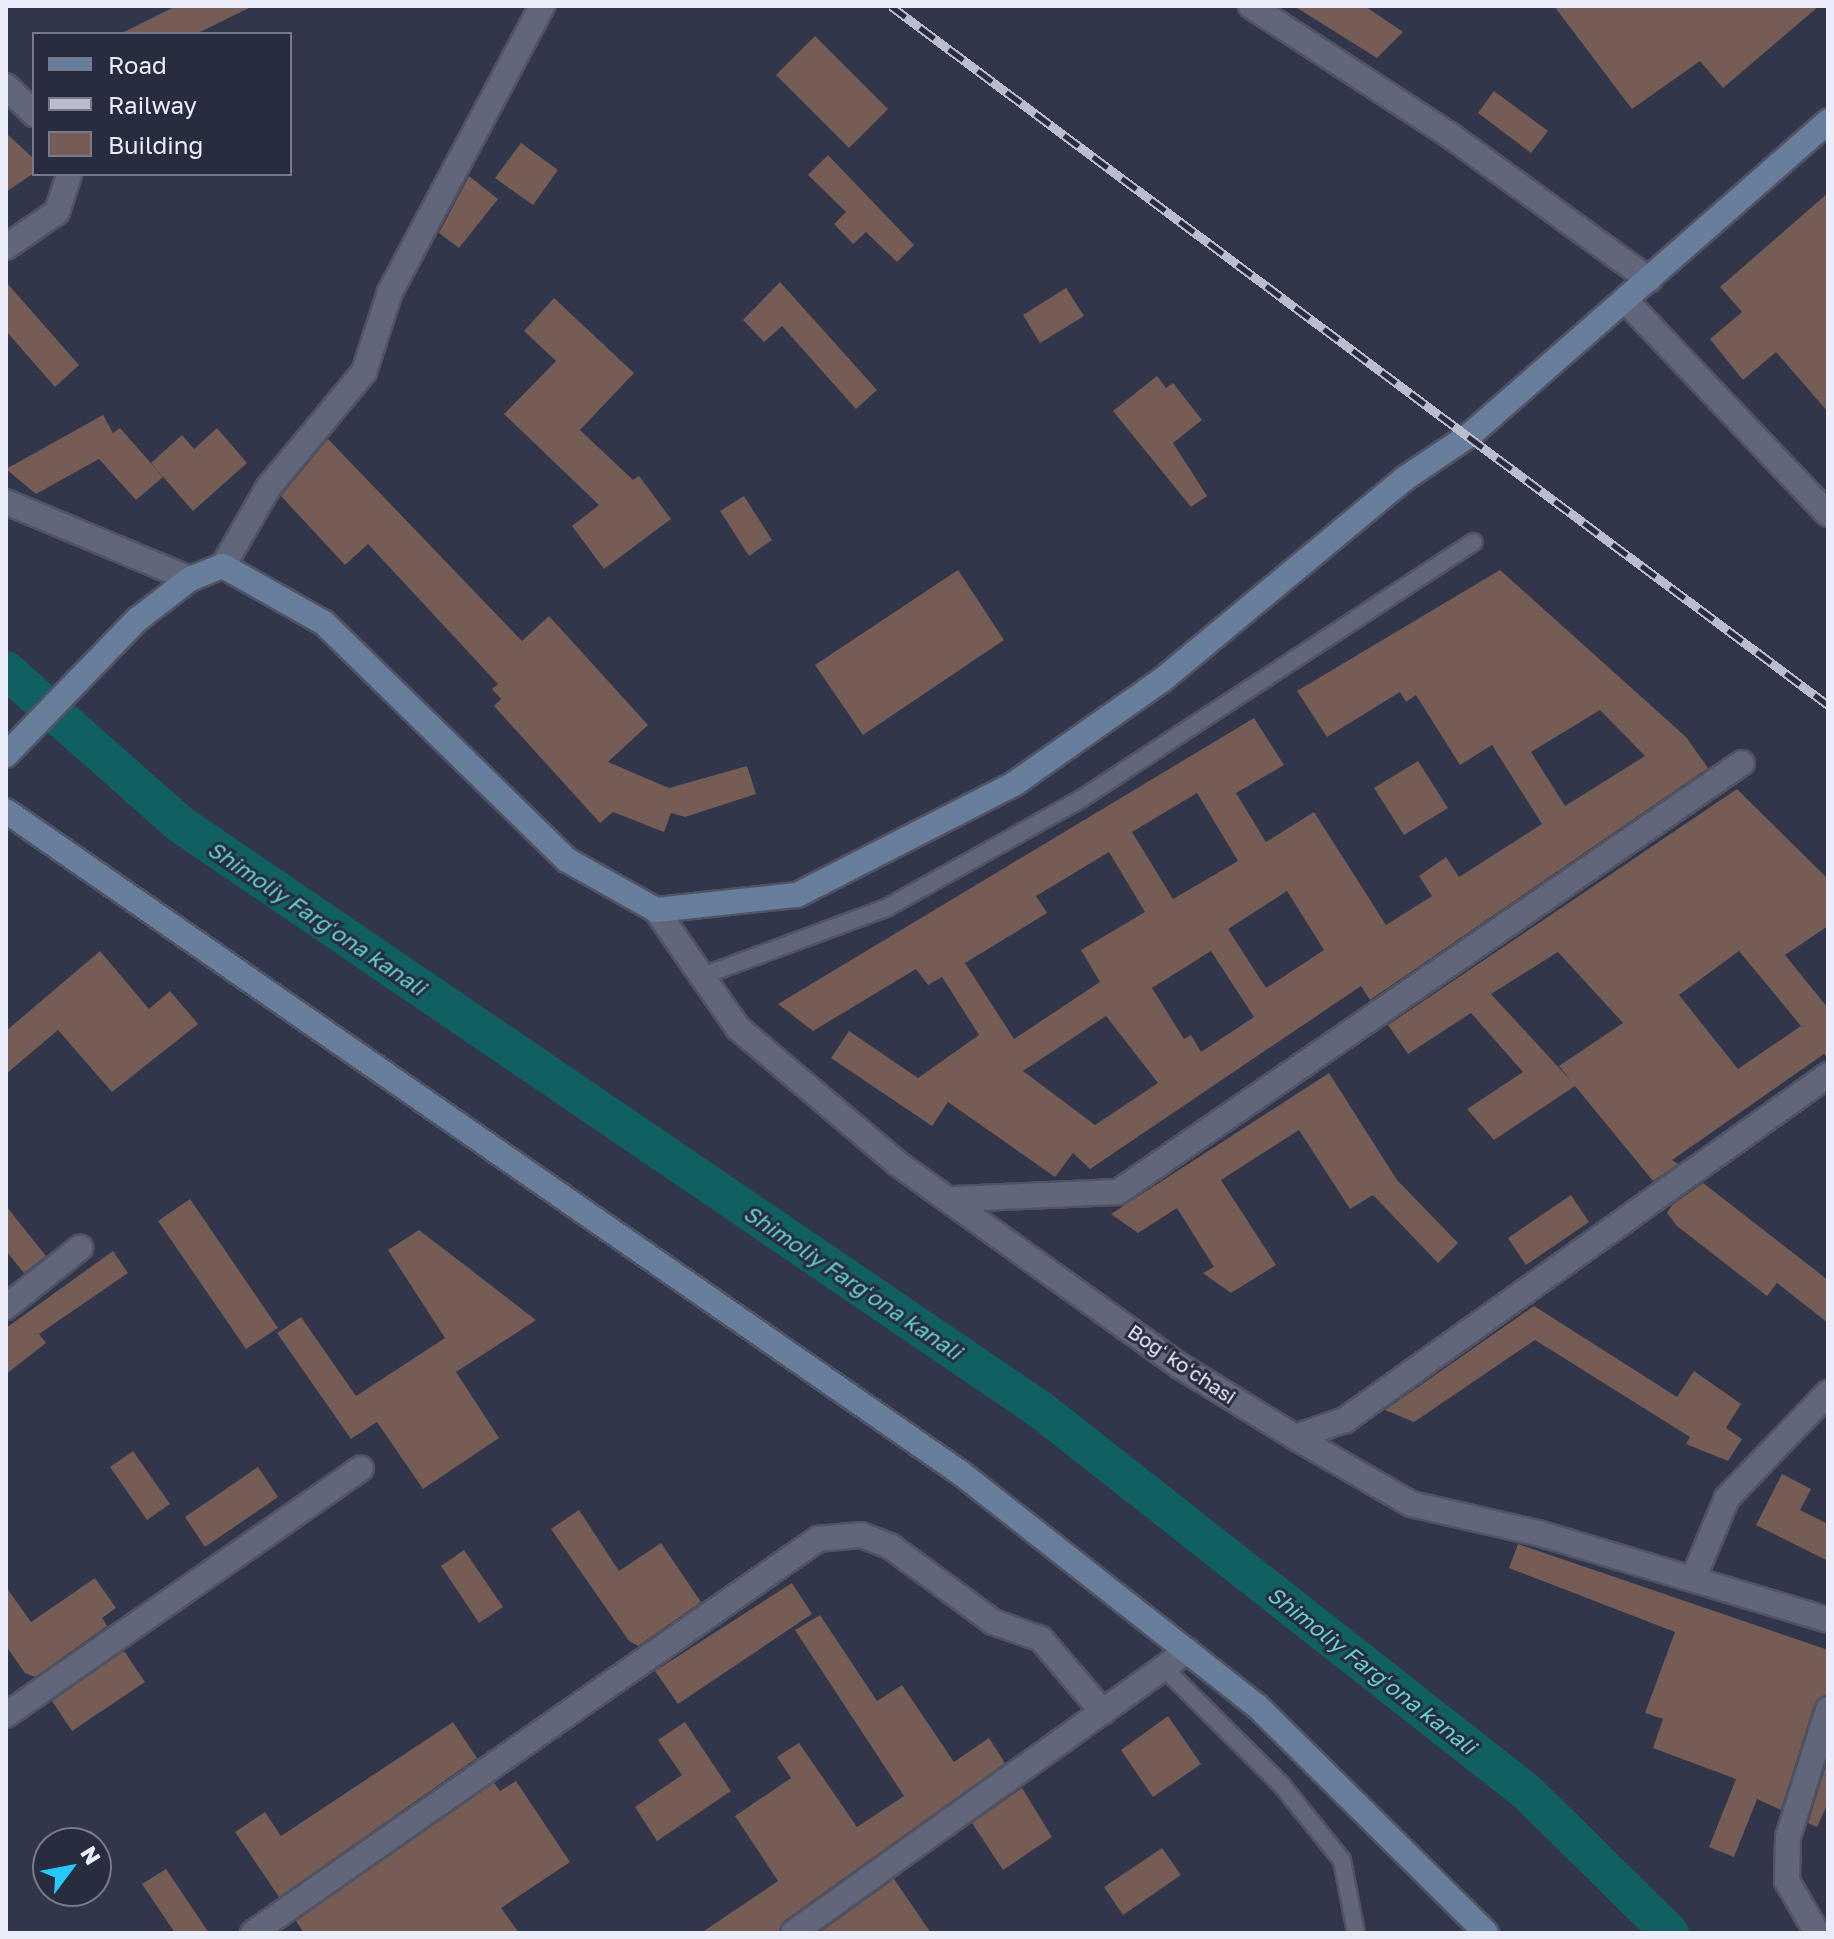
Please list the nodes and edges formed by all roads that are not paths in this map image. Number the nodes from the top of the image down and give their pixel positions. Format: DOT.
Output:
graph roads {
  1 [pos="542,6"];
  2 [pos="1251,6"];
  3 [pos="6,86"];
  4 [pos="32,112"];
  5 [pos="1828,121"];
  6 [pos="68,176"];
  7 [pos="6,247"];
  8 [pos="1649,280"];
  9 [pos="1625,300"];
  10 [pos="6,502"];
  11 [pos="1828,514"];
  12 [pos="1473,542"];
  13 [pos="223,566"];
  14 [pos="190,579"];
  15 [pos="6,755"];
  16 [pos="1742,763"];
  17 [pos="6,811"];
  18 [pos="656,910"];
  19 [pos="705,975"];
  20 [pos="1828,1075"];
  21 [pos="955,1199"];
  22 [pos="80,1248"];
  23 [pos="6,1307"];
  24 [pos="1828,1393"];
  25 [pos="1295,1437"];
  26 [pos="361,1468"];
  27 [pos="1693,1579"];
  28 [pos="1828,1620"];
  29 [pos="1187,1651"];
  30 [pos="1164,1668"];
  31 [pos="1828,1709"];
  32 [pos="1103,1712"];
  33 [pos="6,1715"];
  34 [pos="253,1933"];
  35 [pos="793,1933"];
  36 [pos="1356,1933"];
  37 [pos="1486,1933"];
  38 [pos="1817,1933"];
  1 -- 13 [label="street"];
  2 -- 8 [label="street"];
  3 -- 4 [label="street"];
  5 -- 8 [label="main road"];
  6 -- 7 [label="street"];
  8 -- 9 [label="main road"];
  9 -- 11 [label="street"];
  9 -- 18 [label="main road"];
  10 -- 14 [label="street"];
  12 -- 19 [label="lane"];
  13 -- 14 [label="main road"];
  13 -- 18 [label="main road"];
  14 -- 15 [label="main road"];
  16 -- 21 [label="street"];
  17 -- 29 [label="main road"];
  18 -- 19 [label="street, Bogʻ koʻchasi"];
  19 -- 21 [label="street, Bogʻ koʻchasi"];
  20 -- 25 [label="street"];
  21 -- 25 [label="street, Bogʻ koʻchasi"];
  22 -- 23 [label="street"];
  24 -- 27 [label="street"];
  25 -- 27 [label="street, Bogʻ koʻchasi"];
  26 -- 33 [label="street"];
  27 -- 28 [label="street, Bogʻ koʻchasi"];
  29 -- 30 [label="street"];
  29 -- 37 [label="main road"];
  30 -- 32 [label="street"];
  30 -- 36 [label="lane"];
  31 -- 38 [label="street"];
  32 -- 34 [label="street"];
  32 -- 35 [label="street"];
}
